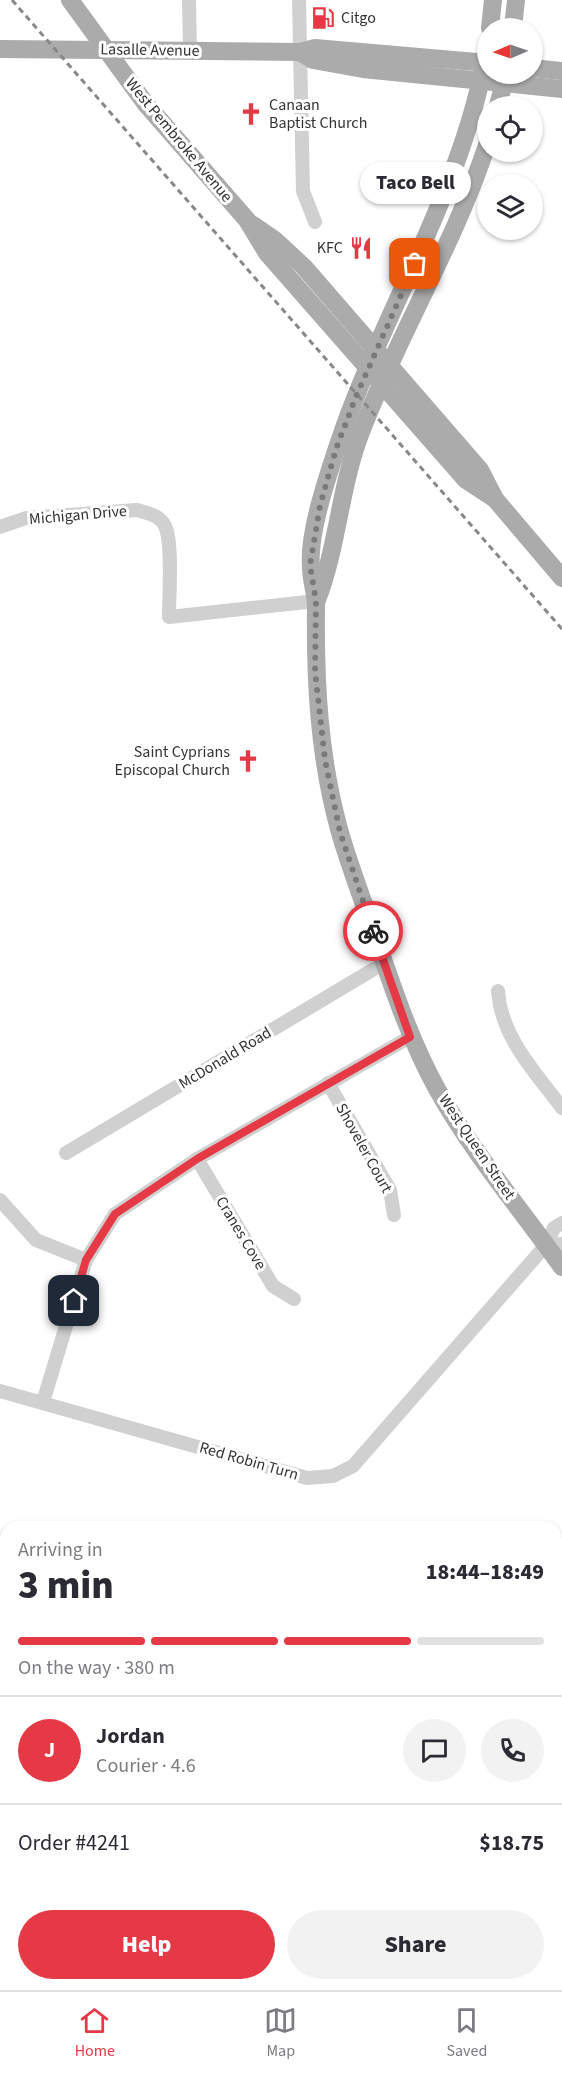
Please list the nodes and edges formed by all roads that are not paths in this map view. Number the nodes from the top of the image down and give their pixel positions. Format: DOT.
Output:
graph roads {
  1 [pos="70,0"];
  2 [pos="189,0"];
  3 [pos="299,0"];
  4 [pos="493,0"];
  5 [pos="516,0"];
  6 [pos="491,18"];
  7 [pos="514,18"];
  8 [pos="0,49"];
  9 [pos="104,49"];
  10 [pos="190,50"];
  11 [pos="300,52"];
  12 [pos="477,62"];
  13 [pos="543,69"];
  14 [pos="562,71"];
  15 [pos="477,81"];
  16 [pos="479,84"];
  17 [pos="534,84"];
  18 [pos="562,89"];
  19 [pos="481,162"];
  20 [pos="247,220"];
  21 [pos="315,222"];
  22 [pos="376,350"];
  23 [pos="389,366"];
  24 [pos="368,369"];
  25 [pos="381,385"];
  26 [pos="495,499"];
  27 [pos="0,527"];
  28 [pos="562,578"];
  29 [pos="316,601"];
  30 [pos="384,963"];
  31 [pos="498,991"];
  32 [pos="410,1037"];
  33 [pos="328,1083"];
  34 [pos="562,1108"];
  35 [pos="66,1153"];
  36 [pos="197,1159"];
  37 [pos="0,1200"];
  38 [pos="394,1215"];
  39 [pos="562,1223"];
  40 [pos="554,1244"];
  41 [pos="86,1260"];
  42 [pos="562,1267"];
  43 [pos="294,1299"];
  44 [pos="0,1391"];
  45 [pos="43,1402"];
  1 -- 9 [label="main road, West Pembroke Avenue"];
  2 -- 10 [label="street"];
  3 -- 11 [label="street"];
  4 -- 6 [label="main road"];
  5 -- 7 [label="main road"];
  8 -- 9 [label="main road, Lasalle Avenue"];
  9 -- 10 [label="main road, Lasalle Avenue"];
  9 -- 20 [label="main road, West Pembroke Avenue"];
  10 -- 11 [label="main road, Lasalle Avenue"];
  11 -- 12 [label="main road, Lasalle Avenue"];
  11 -- 15 [label="main road, Lasalle Avenue"];
  11 -- 21 [label="street"];
  13 -- 14 [label="main road"];
  16 -- 22 [label="main road, West Queen Street"];
  17 -- 18 [label="main road, Lasalle Avenue"];
  19 -- 23 [label="main road, West Queen Street"];
  20 -- 22 [label="main road, West Pembroke Avenue"];
  20 -- 24 [label="main road, West Pembroke Avenue"];
  22 -- 23 [label="main road, West Pembroke Avenue"];
  22 -- 24 [label="main road, West Queen Street"];
  23 -- 25 [label="main road, West Queen Street"];
  23 -- 26 [label="main road, West Pembroke Avenue"];
  24 -- 25 [label="main road, West Pembroke Avenue"];
  24 -- 29 [label="main road, West Queen Street"];
  25 -- 26 [label="main road, West Pembroke Avenue"];
  25 -- 29 [label="main road, West Queen Street"];
  26 -- 28 [label="main road, West Pembroke Avenue"];
  27 -- 29 [label="street, Michigan Drive"];
  29 -- 30 [label="main road, West Queen Street"];
  30 -- 32 [label="main road, West Queen Street"];
  30 -- 35 [label="street, McDonald Road"];
  31 -- 34 [label="street"];
  32 -- 33 [label="street"];
  32 -- 40 [label="main road, West Queen Street"];
  33 -- 36 [label="street"];
  33 -- 38 [label="street, Shoveler Court"];
  36 -- 41 [label="street"];
  36 -- 43 [label="street, Cranes Cove"];
  37 -- 41 [label="street"];
  39 -- 40 [label="street, Red Robin Turn"];
  40 -- 42 [label="main road, West Queen Street"];
  40 -- 45 [label="street, Red Robin Turn"];
  41 -- 45 [label="street"];
  44 -- 45 [label="street, Red Robin Turn"];
}
